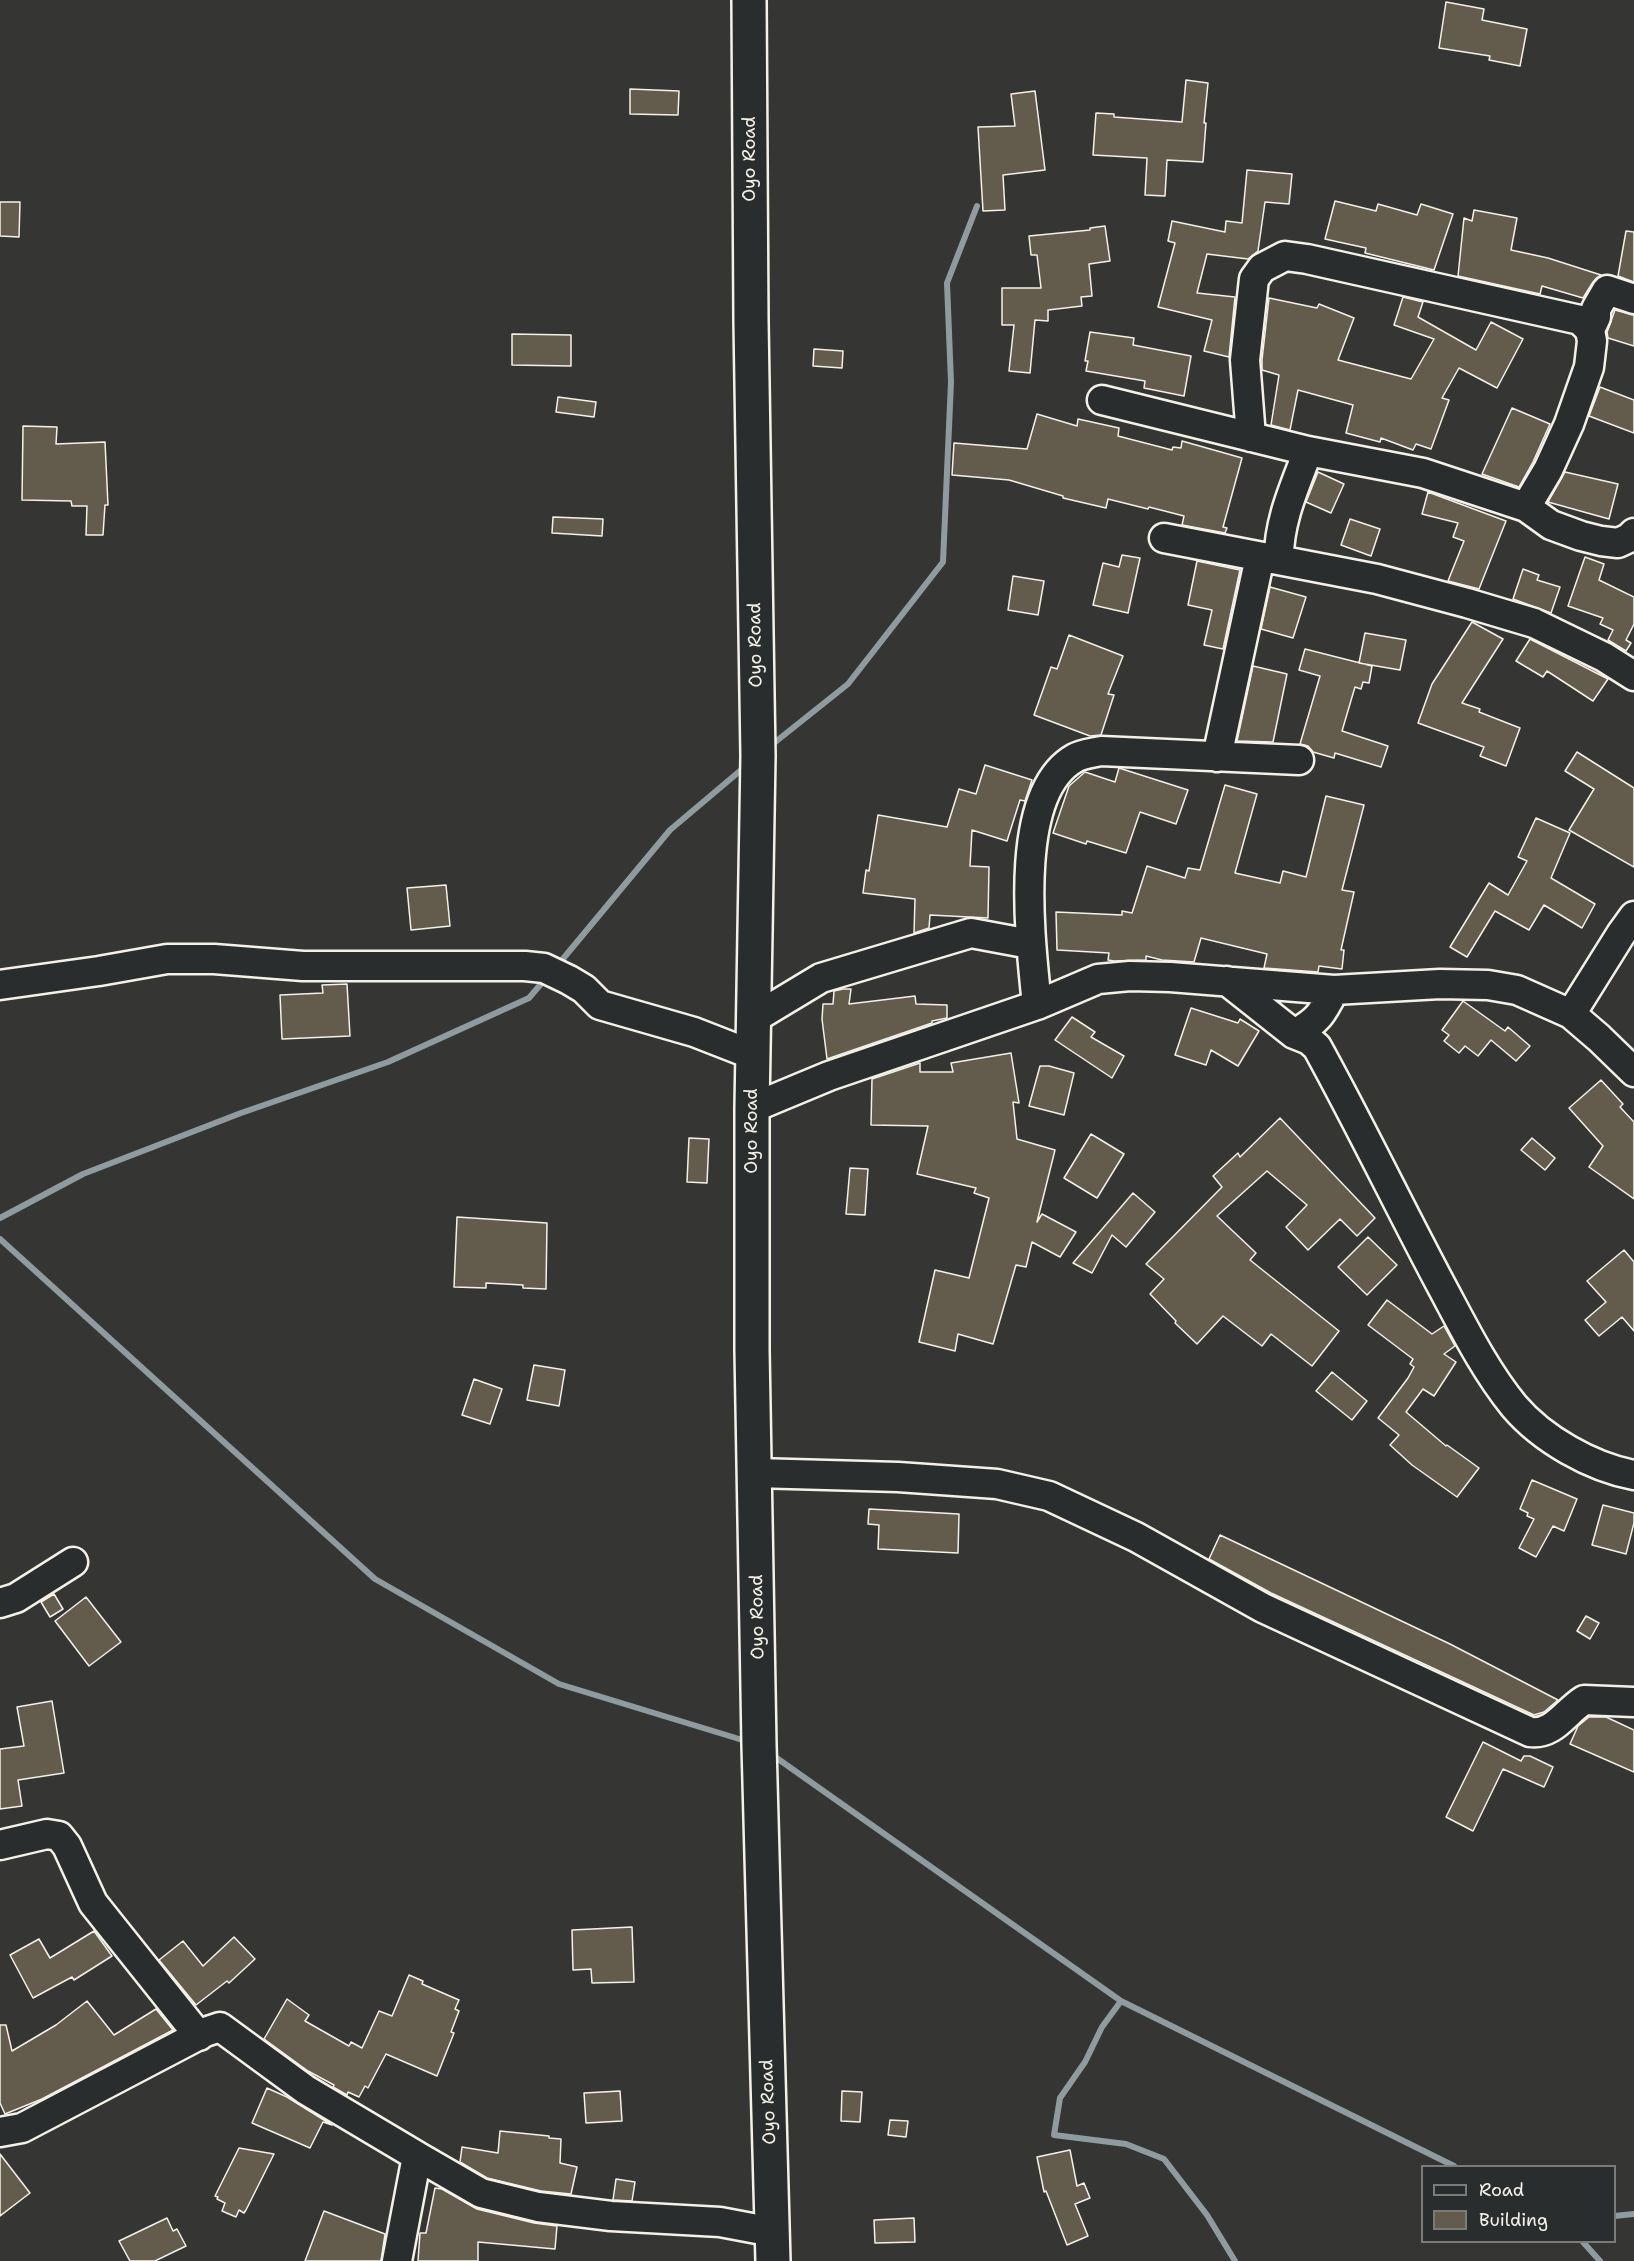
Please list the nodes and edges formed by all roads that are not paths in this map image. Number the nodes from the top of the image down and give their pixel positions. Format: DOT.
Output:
graph roads {
  1 [pos="749,0"];
  2 [pos="1634,299"];
  3 [pos="1590,330"];
  4 [pos="1102,400"];
  5 [pos="1251,437"];
  6 [pos="1308,451"];
  7 [pos="1526,507"];
  8 [pos="1634,533"];
  9 [pos="1164,538"];
  10 [pos="1270,559"];
  11 [pos="1634,676"];
  12 [pos="1217,757"];
  13 [pos="1299,760"];
  14 [pos="1634,916"];
  15 [pos="1030,944"];
  16 [pos="1227,981"];
  17 [pos="0,985"];
  18 [pos="1334,990"];
  19 [pos="1037,1005"];
  20 [pos="1571,1014"];
  21 [pos="753,1019"];
  22 [pos="1294,1034"];
  23 [pos="753,1055"];
  24 [pos="1634,1072"];
  25 [pos="752,1108"];
  26 [pos="755,1473"];
  27 [pos="1634,1475"];
  28 [pos="73,1562"];
  29 [pos="0,1604"];
  30 [pos="1634,1702"];
  31 [pos="0,1845"];
  32 [pos="199,2036"];
  33 [pos="0,2132"];
  34 [pos="417,2156"];
  35 [pos="773,2246"];
  36 [pos="397,2261"];
  1 -- 21 [label="highway, Oyo Road"];
  2 -- 3 [label="street"];
  3 -- 5 [label="street"];
  3 -- 7 [label="street"];
  4 -- 5 [label="street"];
  5 -- 6 [label="street"];
  6 -- 7 [label="street"];
  6 -- 10 [label="street"];
  7 -- 8 [label="street"];
  9 -- 10 [label="street"];
  10 -- 11 [label="street"];
  10 -- 12 [label="street"];
  12 -- 13 [label="street"];
  12 -- 15 [label="street"];
  14 -- 20 [label="street"];
  15 -- 19 [label="street"];
  15 -- 21 [label="street"];
  16 -- 18 [label="street"];
  16 -- 19 [label="street"];
  16 -- 22 [label="street"];
  17 -- 23 [label="street"];
  18 -- 20 [label="street"];
  18 -- 22 [label="street"];
  19 -- 25 [label="street"];
  20 -- 24 [label="street"];
  21 -- 23 [label="highway, Oyo Road"];
  22 -- 27 [label="street"];
  23 -- 25 [label="highway, Oyo Road"];
  25 -- 26 [label="highway, Oyo Road"];
  26 -- 30 [label="street"];
  26 -- 35 [label="highway, Oyo Road"];
  28 -- 29 [label="street"];
  31 -- 32 [label="street"];
  32 -- 33 [label="street"];
  32 -- 34 [label="street"];
  34 -- 35 [label="street"];
  34 -- 36 [label="street"];
}
